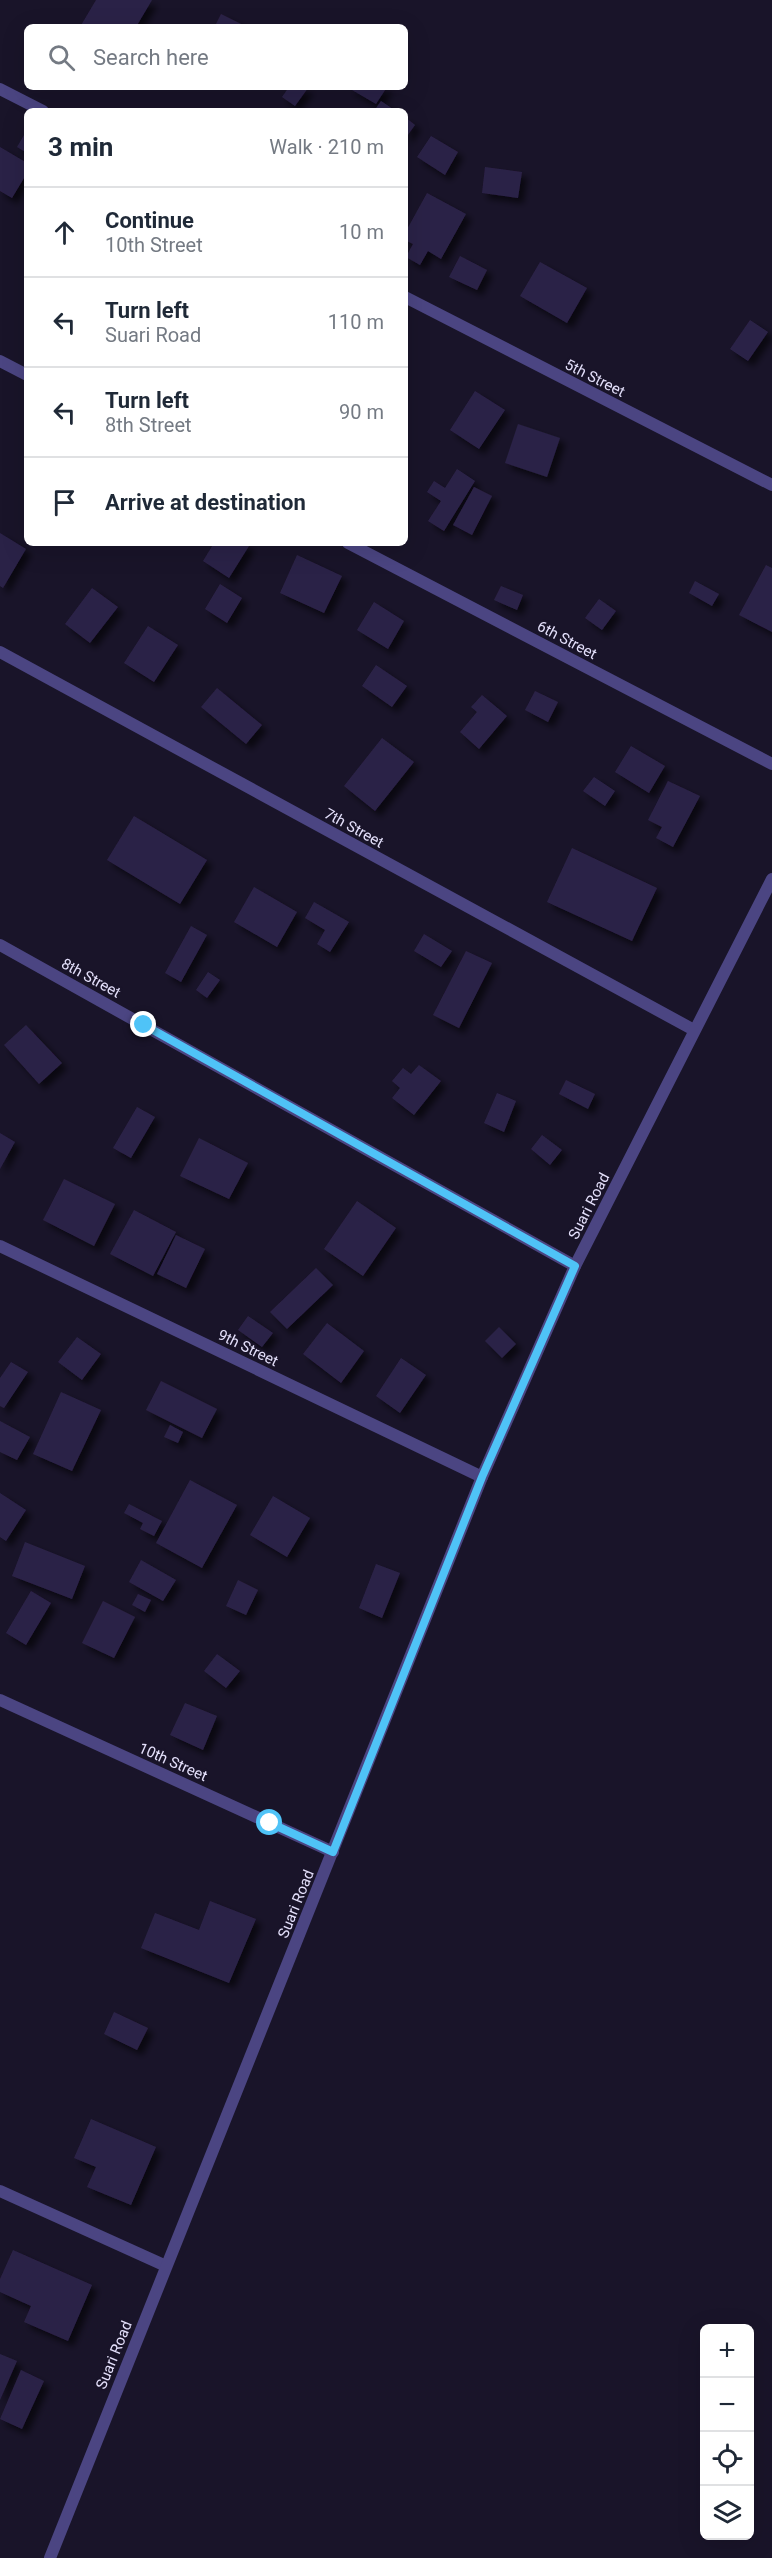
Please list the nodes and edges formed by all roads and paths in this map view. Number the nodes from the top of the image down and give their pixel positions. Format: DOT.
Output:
graph roads {
  1 [pos="0,89"];
  2 [pos="37,108"];
  3 [pos="408,299"];
  4 [pos="0,361"];
  5 [pos="24,373"];
  6 [pos="772,485"];
  7 [pos="354,546"];
  8 [pos="0,652"];
  9 [pos="772,764"];
  10 [pos="772,879"];
  11 [pos="0,945"];
  12 [pos="694,1030"];
  13 [pos="0,1246"];
  14 [pos="575,1266"];
  15 [pos="482,1477"];
  16 [pos="0,1700"];
  17 [pos="333,1852"];
  18 [pos="0,2191"];
  19 [pos="166,2266"];
  20 [pos="50,2558"];
  1 -- 2 [label="street"];
  3 -- 6 [label="street, 5th Street"];
  4 -- 5 [label="street"];
  7 -- 9 [label="street, 6th Street"];
  8 -- 12 [label="street, 7th Street"];
  10 -- 12 [label="street, Suari Road"];
  11 -- 14 [label="street, 8th Street"];
  12 -- 14 [label="street, Suari Road"];
  13 -- 15 [label="street, 9th Street"];
  14 -- 15 [label="street, Suari Road"];
  15 -- 17 [label="street, Suari Road"];
  16 -- 17 [label="street, 10th Street"];
  17 -- 19 [label="street, Suari Road"];
  18 -- 19 [label="street"];
  19 -- 20 [label="street, Suari Road"];
}
